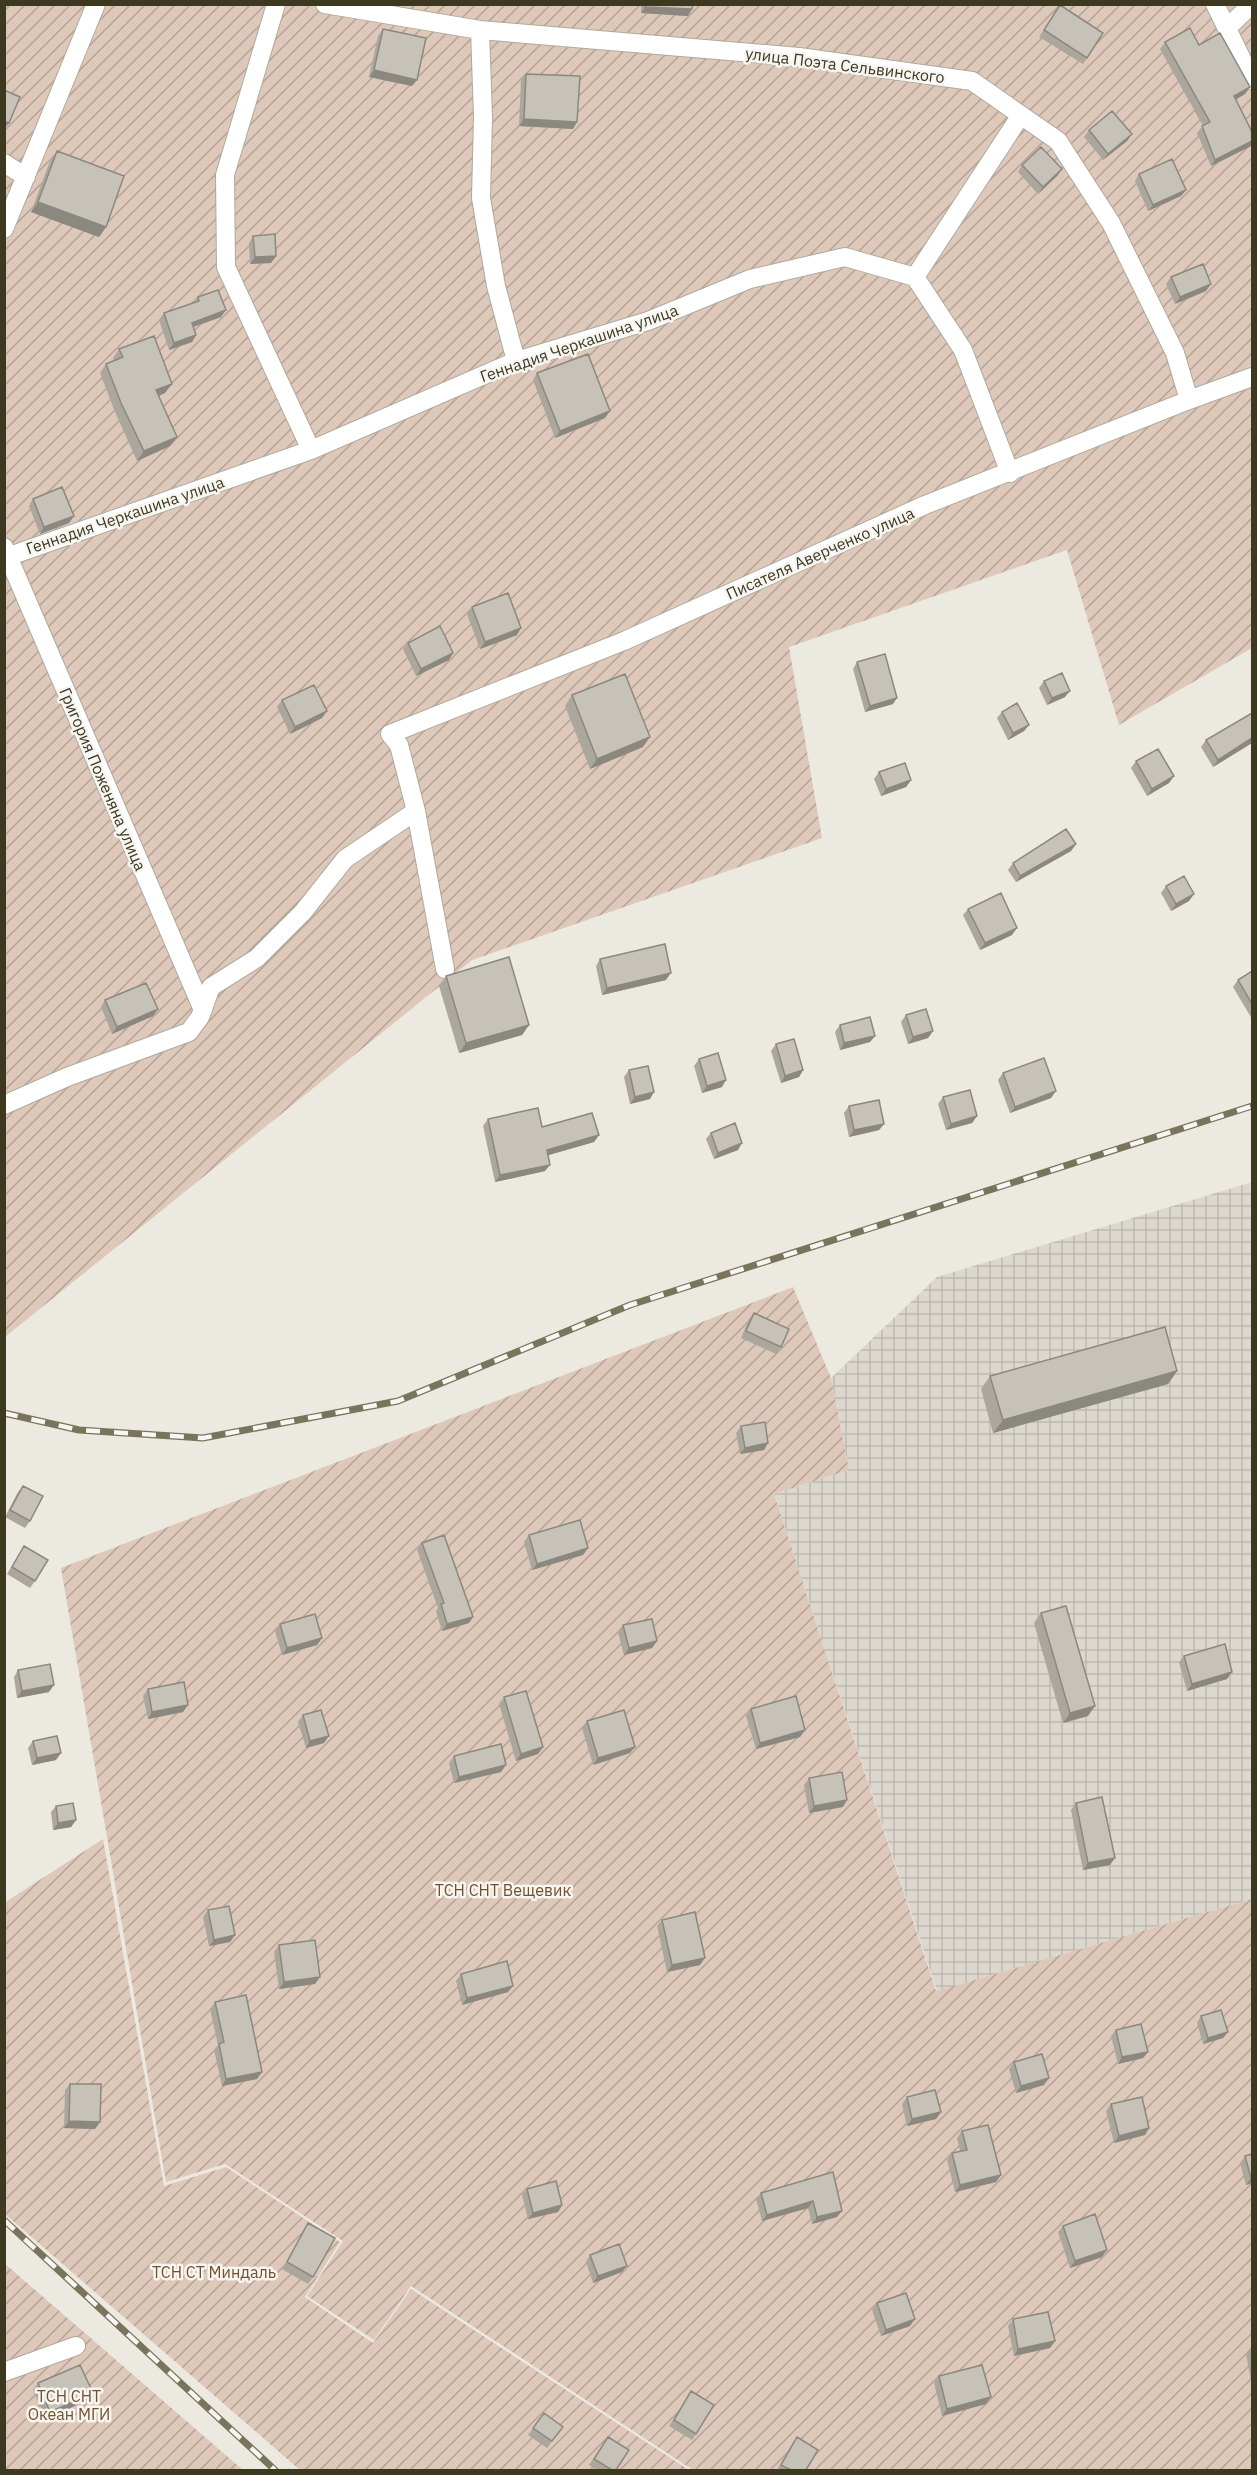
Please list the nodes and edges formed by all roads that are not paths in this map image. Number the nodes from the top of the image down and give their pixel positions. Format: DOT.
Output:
graph roads {
  1 [pos="96,4"];
  2 [pos="276,4"];
  3 [pos="326,4"];
  4 [pos="1215,4"];
  5 [pos="1252,4"];
  6 [pos="1227,28"];
  7 [pos="480,30"];
  8 [pos="1252,80"];
  9 [pos="1021,115"];
  10 [pos="4,163"];
  11 [pos="26,177"];
  12 [pos="4,229"];
  13 [pos="915,277"];
  14 [pos="516,361"];
  15 [pos="1252,377"];
  16 [pos="1189,400"];
  17 [pos="312,450"];
  18 [pos="1010,473"];
  19 [pos="6,553"];
  20 [pos="416,811"];
  21 [pos="445,969"];
  22 [pos="202,1010"];
  23 [pos="4,1105"];
  24 [pos="76,2346"];
  25 [pos="4,2372"];
  1 -- 11 [label="street"];
  2 -- 17 [label="street"];
  3 -- 7 [label="street, улица Поэта Сельвинского"];
  4 -- 6 [label="street"];
  5 -- 6 [label="street"];
  6 -- 8 [label="street"];
  7 -- 9 [label="street, улица Поэта Сельвинского"];
  7 -- 14 [label="street"];
  9 -- 13 [label="street"];
  9 -- 16 [label="street, улица Поэта Сельвинского"];
  10 -- 11 [label="street"];
  11 -- 12 [label="street"];
  13 -- 14 [label="street, Геннадия Черкашина улица"];
  13 -- 18 [label="street"];
  14 -- 17 [label="street, Геннадия Черкашина улица"];
  15 -- 16 [label="street, Писателя Аверченко улица"];
  16 -- 18 [label="street, Писателя Аверченко улица"];
  17 -- 19 [label="street, Геннадия Черкашина улица"];
  18 -- 20 [label="street, Писателя Аверченко улица"];
  19 -- 22 [label="street, Григория Поженяна улица"];
  20 -- 21 [label="street"];
  20 -- 22 [label="street"];
  22 -- 23 [label="street"];
  24 -- 25 [label="street"];
}
